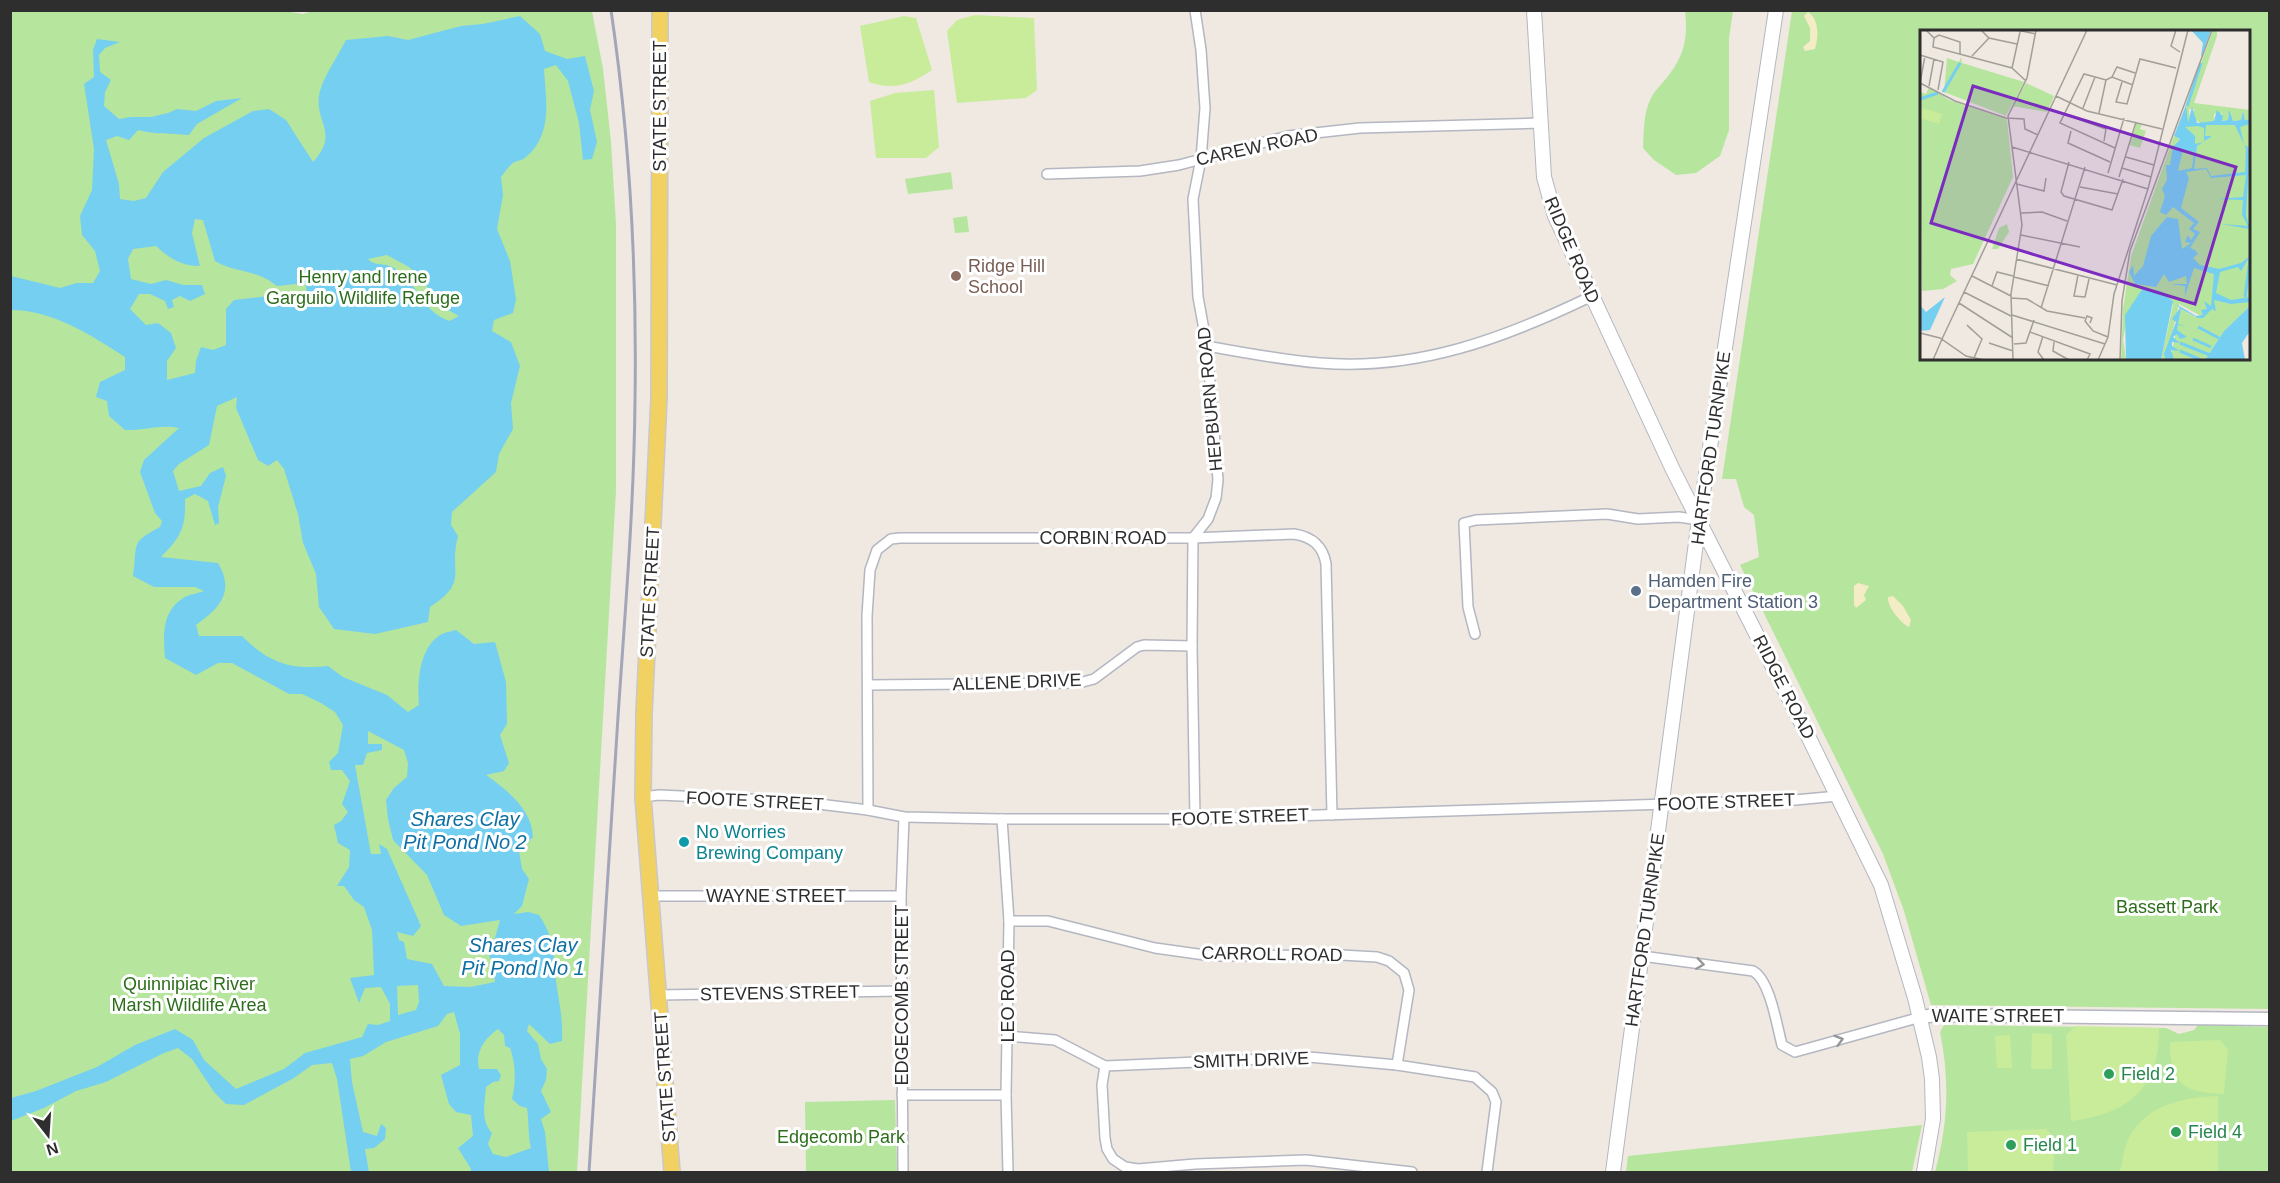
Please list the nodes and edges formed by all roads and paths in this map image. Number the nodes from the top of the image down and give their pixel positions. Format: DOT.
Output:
graph roads {
  1 [pos="660,10"];
  2 [pos="1195,10"];
  3 [pos="1534,10"];
  4 [pos="1776,10"];
  5 [pos="1540,123"];
  6 [pos="1201,159"];
  7 [pos="1047,174"];
  8 [pos="1592,296"];
  9 [pos="1207,346"];
  10 [pos="1699,520"];
  11 [pos="1193,538"];
  12 [pos="1475,634"];
  13 [pos="1191,646"];
  14 [pos="868,685"];
  15 [pos="643,796"];
  16 [pos="1838,796"];
  17 [pos="1662,804"];
  18 [pos="868,810"];
  19 [pos="1332,814"];
  20 [pos="904,817"];
  21 [pos="1002,819"];
  22 [pos="1195,819"];
  23 [pos="650,896"];
  24 [pos="901,896"];
  25 [pos="1009,921"];
  26 [pos="1642,956"];
  27 [pos="901,991"];
  28 [pos="658,995"];
  29 [pos="1921,1017"];
  30 [pos="2270,1019"];
  31 [pos="1008,1036"];
  32 [pos="1397,1065"];
  33 [pos="1105,1066"];
  34 [pos="902,1095"];
  35 [pos="1006,1095"];
  36 [pos="672,1173"];
  37 [pos="903,1173"];
  38 [pos="1008,1173"];
  39 [pos="1412,1173"];
  40 [pos="1487,1173"];
  41 [pos="1613,1173"];
  42 [pos="1924,1173"];
  1 -- 15 [label="main road, STATE STREET"];
  2 -- 6 [label="street, HEPBURN ROAD"];
  3 -- 5 [label="main road, RIDGE ROAD"];
  4 -- 10 [label="main road, HARTFORD TURNPIKE"];
  5 -- 6 [label="street, CAREW ROAD"];
  5 -- 8 [label="main road, RIDGE ROAD"];
  6 -- 7 [label="street, CAREW ROAD"];
  6 -- 9 [label="street, HEPBURN ROAD"];
  8 -- 9 [label="street"];
  8 -- 10 [label="main road, RIDGE ROAD"];
  9 -- 11 [label="street, HEPBURN ROAD"];
  10 -- 12 [label="street"];
  10 -- 16 [label="main road, RIDGE ROAD"];
  10 -- 17 [label="main road, HARTFORD TURNPIKE"];
  11 -- 13 [label="street"];
  11 -- 14 [label="street, CORBIN ROAD"];
  11 -- 19 [label="street, CORBIN ROAD"];
  13 -- 14 [label="street, ALLENE DRIVE"];
  13 -- 22 [label="street"];
  14 -- 18 [label="street, CORBIN ROAD"];
  15 -- 18 [label="street, FOOTE STREET"];
  15 -- 23 [label="main road, STATE STREET"];
  16 -- 17 [label="street, FOOTE STREET"];
  16 -- 29 [label="main road, RIDGE ROAD"];
  17 -- 19 [label="street, FOOTE STREET"];
  17 -- 26 [label="main road, HARTFORD TURNPIKE"];
  18 -- 20 [label="street, FOOTE STREET"];
  19 -- 22 [label="street, FOOTE STREET"];
  20 -- 21 [label="street, FOOTE STREET"];
  20 -- 24 [label="street, EDGECOMB STREET"];
  21 -- 22 [label="street, FOOTE STREET"];
  21 -- 25 [label="street, LEO ROAD"];
  23 -- 24 [label="street, WAYNE STREET"];
  23 -- 28 [label="main road, STATE STREET"];
  24 -- 27 [label="street, EDGECOMB STREET"];
  25 -- 31 [label="street, LEO ROAD"];
  25 -- 32 [label="street, CARROLL ROAD"];
  26 -- 29 [label="street, WAITE STREET, one-way"];
  26 -- 41 [label="main road, HARTFORD TURNPIKE"];
  27 -- 28 [label="street, STEVENS STREET"];
  27 -- 34 [label="street, EDGECOMB STREET"];
  28 -- 36 [label="main road, STATE STREET"];
  29 -- 30 [label="street, WAITE STREET"];
  29 -- 42 [label="main road, RIDGE ROAD"];
  31 -- 33 [label="street"];
  31 -- 35 [label="street, LEO ROAD"];
  32 -- 33 [label="street, SMITH DRIVE"];
  32 -- 40 [label="street, SMITH DRIVE"];
  33 -- 39 [label="street"];
  34 -- 35 [label="street"];
  34 -- 37 [label="street, EDGECOMB STREET"];
  35 -- 38 [label="street, LEO ROAD"];
}
